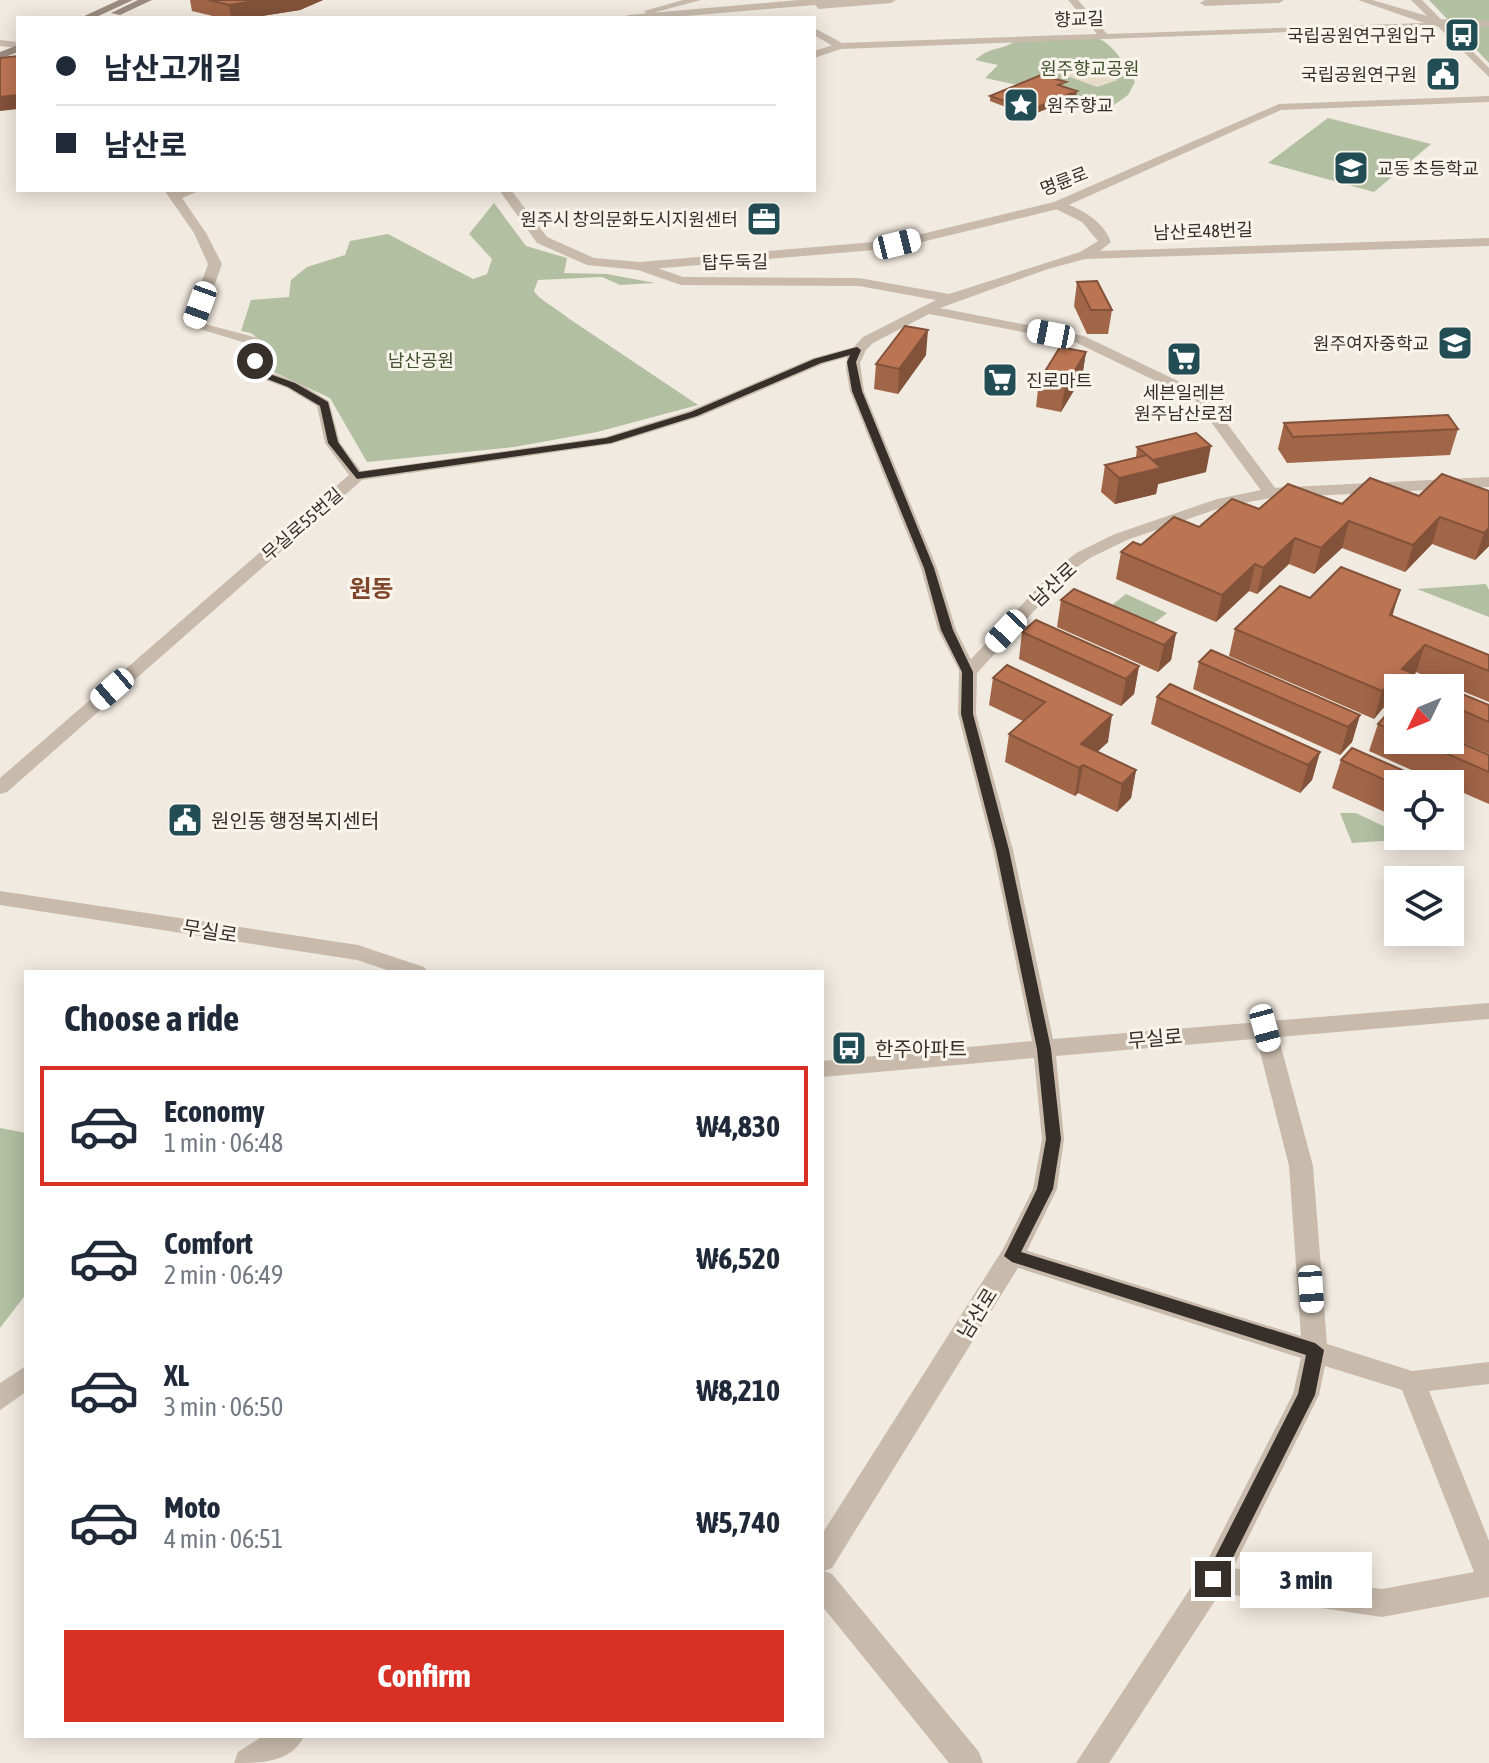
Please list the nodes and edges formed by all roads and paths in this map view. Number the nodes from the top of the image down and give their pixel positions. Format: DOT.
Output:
graph roads {
  1 [pos="128,0"];
  2 [pos="147,0"];
  3 [pos="696,0"];
  4 [pos="744,0"];
  5 [pos="832,0"];
  6 [pos="891,0"];
  7 [pos="1073,0"];
  8 [pos="1279,0"];
  9 [pos="1363,0"];
  10 [pos="1416,0"];
  11 [pos="764,6"];
  12 [pos="776,10"];
  13 [pos="1212,14"];
  14 [pos="90,16"];
  15 [pos="110,16"];
  16 [pos="654,16"];
  17 [pos="711,16"];
  18 [pos="786,16"];
  19 [pos="1489,24"];
  20 [pos="1443,25"];
  21 [pos="816,32"];
  22 [pos="1104,36"];
  23 [pos="840,46"];
  24 [pos="16,52"];
  25 [pos="816,54"];
  26 [pos="0,64"];
  27 [pos="1489,74"];
  28 [pos="1489,99"];
  29 [pos="506,192"];
  30 [pos="172,193"];
  31 [pos="1058,205"];
  32 [pos="1489,242"];
  33 [pos="1085,255"];
  34 [pos="640,266"];
  35 [pos="950,298"];
  36 [pos="928,310"];
  37 [pos="857,350"];
  38 [pos="357,476"];
  39 [pos="1489,482"];
  40 [pos="1271,493"];
  41 [pos="968,672"];
  42 [pos="0,788"];
  43 [pos="0,898"];
  44 [pos="411,970"];
  45 [pos="1489,1011"];
  46 [pos="1265,1028"];
  47 [pos="1044,1049"];
  48 [pos="824,1069"];
  49 [pos="1012,1256"];
  50 [pos="1315,1350"];
  51 [pos="1489,1373"];
  52 [pos="24,1379"];
  53 [pos="1412,1382"];
  54 [pos="0,1398"];
  55 [pos="824,1556"];
  56 [pos="1489,1575"];
  57 [pos="1213,1579"];
  58 [pos="1489,1583"];
  59 [pos="824,1586"];
  60 [pos="286,1738"];
  61 [pos="249,1763"];
  62 [pos="968,1763"];
  63 [pos="1091,1763"];
  1 -- 14 [label="main road"];
  2 -- 15 [label="main road"];
  3 -- 16 [label="street"];
  4 -- 11 [label="street"];
  5 -- 11 [label="street"];
  6 -- 12 [label="street"];
  7 -- 22 [label="street"];
  8 -- 13 [label="street"];
  9 -- 20 [label="street"];
  10 -- 20 [label="street"];
  11 -- 12 [label="street"];
  11 -- 16 [label="street"];
  12 -- 17 [label="street"];
  12 -- 18 [label="street"];
  13 -- 20 [label="street, 향교길"];
  13 -- 22 [label="street, 향교길"];
  19 -- 20 [label="street"];
  20 -- 27 [label="street"];
  21 -- 23 [label="street"];
  22 -- 23 [label="street, 향교길"];
  23 -- 25 [label="street, 향교길"];
  24 -- 26 [label="street"];
  28 -- 31 [label="street, 명륜로"];
  29 -- 34 [label="street, 탑두둑길"];
  30 -- 38 [label="street"];
  31 -- 33 [label="street"];
  31 -- 34 [label="street, 명륜로"];
  32 -- 33 [label="street, 남산로48번길"];
  33 -- 35 [label="street, 남산로48번길"];
  34 -- 35 [label="street, 탑두둑길"];
  35 -- 36 [label="street, 남산로48번길"];
  36 -- 37 [label="street, 남산로48번길"];
  36 -- 40 [label="street"];
  37 -- 38 [label="street, 무실로55번길"];
  37 -- 41 [label="street"];
  38 -- 42 [label="street, 무실로55번길"];
  39 -- 40 [label="street, 남산로"];
  40 -- 41 [label="street, 남산로"];
  41 -- 47 [label="street, 남산로"];
  43 -- 44 [label="street, 무실로"];
  45 -- 46 [label="street, 무실로"];
  46 -- 47 [label="street, 무실로"];
  46 -- 50 [label="street"];
  47 -- 48 [label="street, 무실로"];
  47 -- 49 [label="street, 남산로"];
  49 -- 50 [label="street"];
  49 -- 55 [label="street, 남산로"];
  50 -- 53 [label="street"];
  50 -- 57 [label="street"];
  51 -- 53 [label="street"];
  52 -- 54 [label="street"];
  53 -- 56 [label="street"];
  57 -- 58 [label="street"];
  57 -- 63 [label="street"];
  59 -- 62 [label="street"];
  60 -- 61 [label="street"];
}
